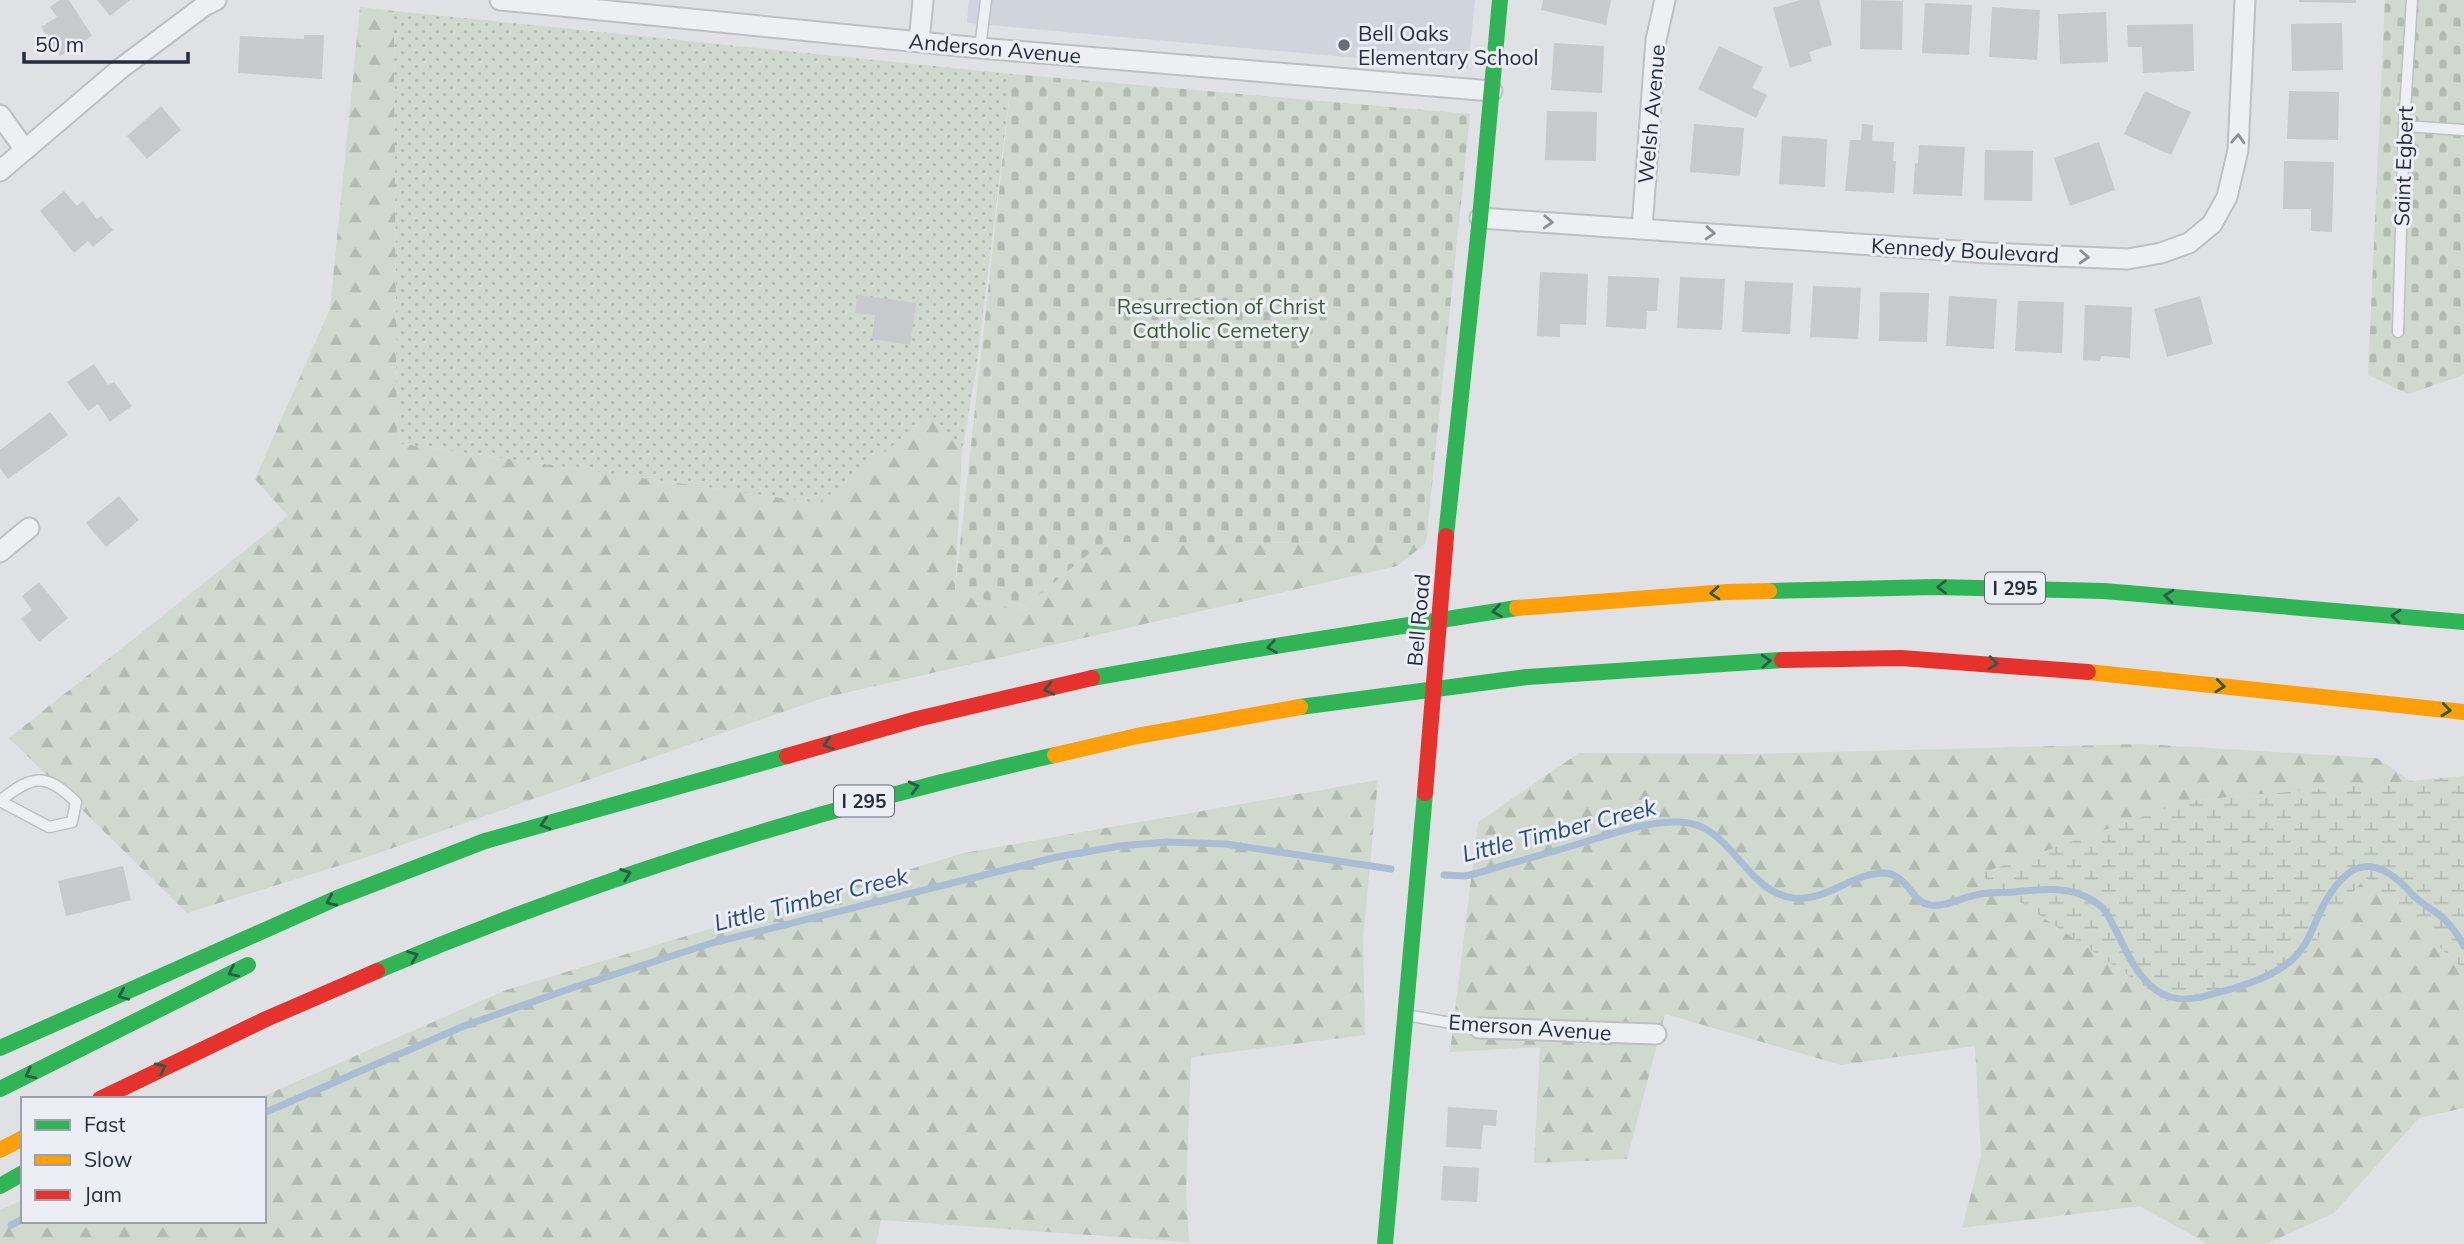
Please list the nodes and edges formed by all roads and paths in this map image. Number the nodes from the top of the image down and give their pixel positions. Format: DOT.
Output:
graph roads {
  1 [pos="216,0"];
  2 [pos="500,0"];
  3 [pos="923,0"];
  4 [pos="986,0"];
  5 [pos="1500,0"];
  6 [pos="1665,0"];
  7 [pos="2245,0"];
  8 [pos="2412,0"];
  9 [pos="919,42"];
  10 [pos="980,48"];
  11 [pos="1492,91"];
  12 [pos="0,115"];
  13 [pos="2404,126"];
  14 [pos="2464,130"];
  15 [pos="25,150"];
  16 [pos="0,171"];
  17 [pos="1480,218"];
  18 [pos="1642,228"];
  19 [pos="2398,332"];
  20 [pos="29,528"];
  21 [pos="0,552"];
  22 [pos="2464,622"];
  23 [pos="2464,712"];
  24 [pos="705,779"];
  25 [pos="0,801"];
  26 [pos="542,842"];
  27 [pos="267,956"];
  28 [pos="373,972"];
  29 [pos="1406,1015"];
  30 [pos="1479,1028"];
  31 [pos="1656,1034"];
  32 [pos="0,1048"];
  33 [pos="234,1052"];
  34 [pos="0,1088"];
  35 [pos="104,1097"];
  36 [pos="21,1139"];
  37 [pos="0,1150"];
  38 [pos="21,1174"];
  39 [pos="0,1186"];
  40 [pos="1385,1244"];
  1 -- 15 [label="street"];
  2 -- 9 [label="street, Anderson Avenue"];
  3 -- 9 [label="street"];
  4 -- 10 [label="lane"];
  5 -- 11 [label="main road, Bell Road"];
  6 -- 18 [label="street, Welsh Avenue"];
  18 -- 7 [label="street, Kennedy Boulevard, one-way"];
  8 -- 13 [label="lane, Saint Egbert"];
  9 -- 10 [label="street, Anderson Avenue"];
  10 -- 11 [label="street, Anderson Avenue"];
  11 -- 17 [label="main road, Bell Road"];
  12 -- 15 [label="street"];
  13 -- 14 [label="lane"];
  13 -- 19 [label="lane, Saint Egbert"];
  15 -- 16 [label="street"];
  17 -- 18 [label="street, Kennedy Boulevard, one-way"];
  17 -- 29 [label="main road, Bell Road, bridge"];
  20 -- 21 [label="street"];
  22 -- 24 [label="main road, I 295, one-way"];
  28 -- 23 [label="main road, I 295, one-way"];
  24 -- 26 [label="main road, I 295"];
  24 -- 32 [label="main road, one-way"];
  25 -- 25 [label="lane"];
  27 -- 34 [label="main road, one-way"];
  28 -- 33 [label="main road"];
  35 -- 28 [label="main road, I 295, one-way"];
  29 -- 30 [label="lane, Emerson Avenue"];
  29 -- 40 [label="main road, Bell Road"];
  30 -- 31 [label="street, Emerson Avenue"];
  36 -- 37 [label="main road"];
  38 -- 39 [label="main road"];
}
